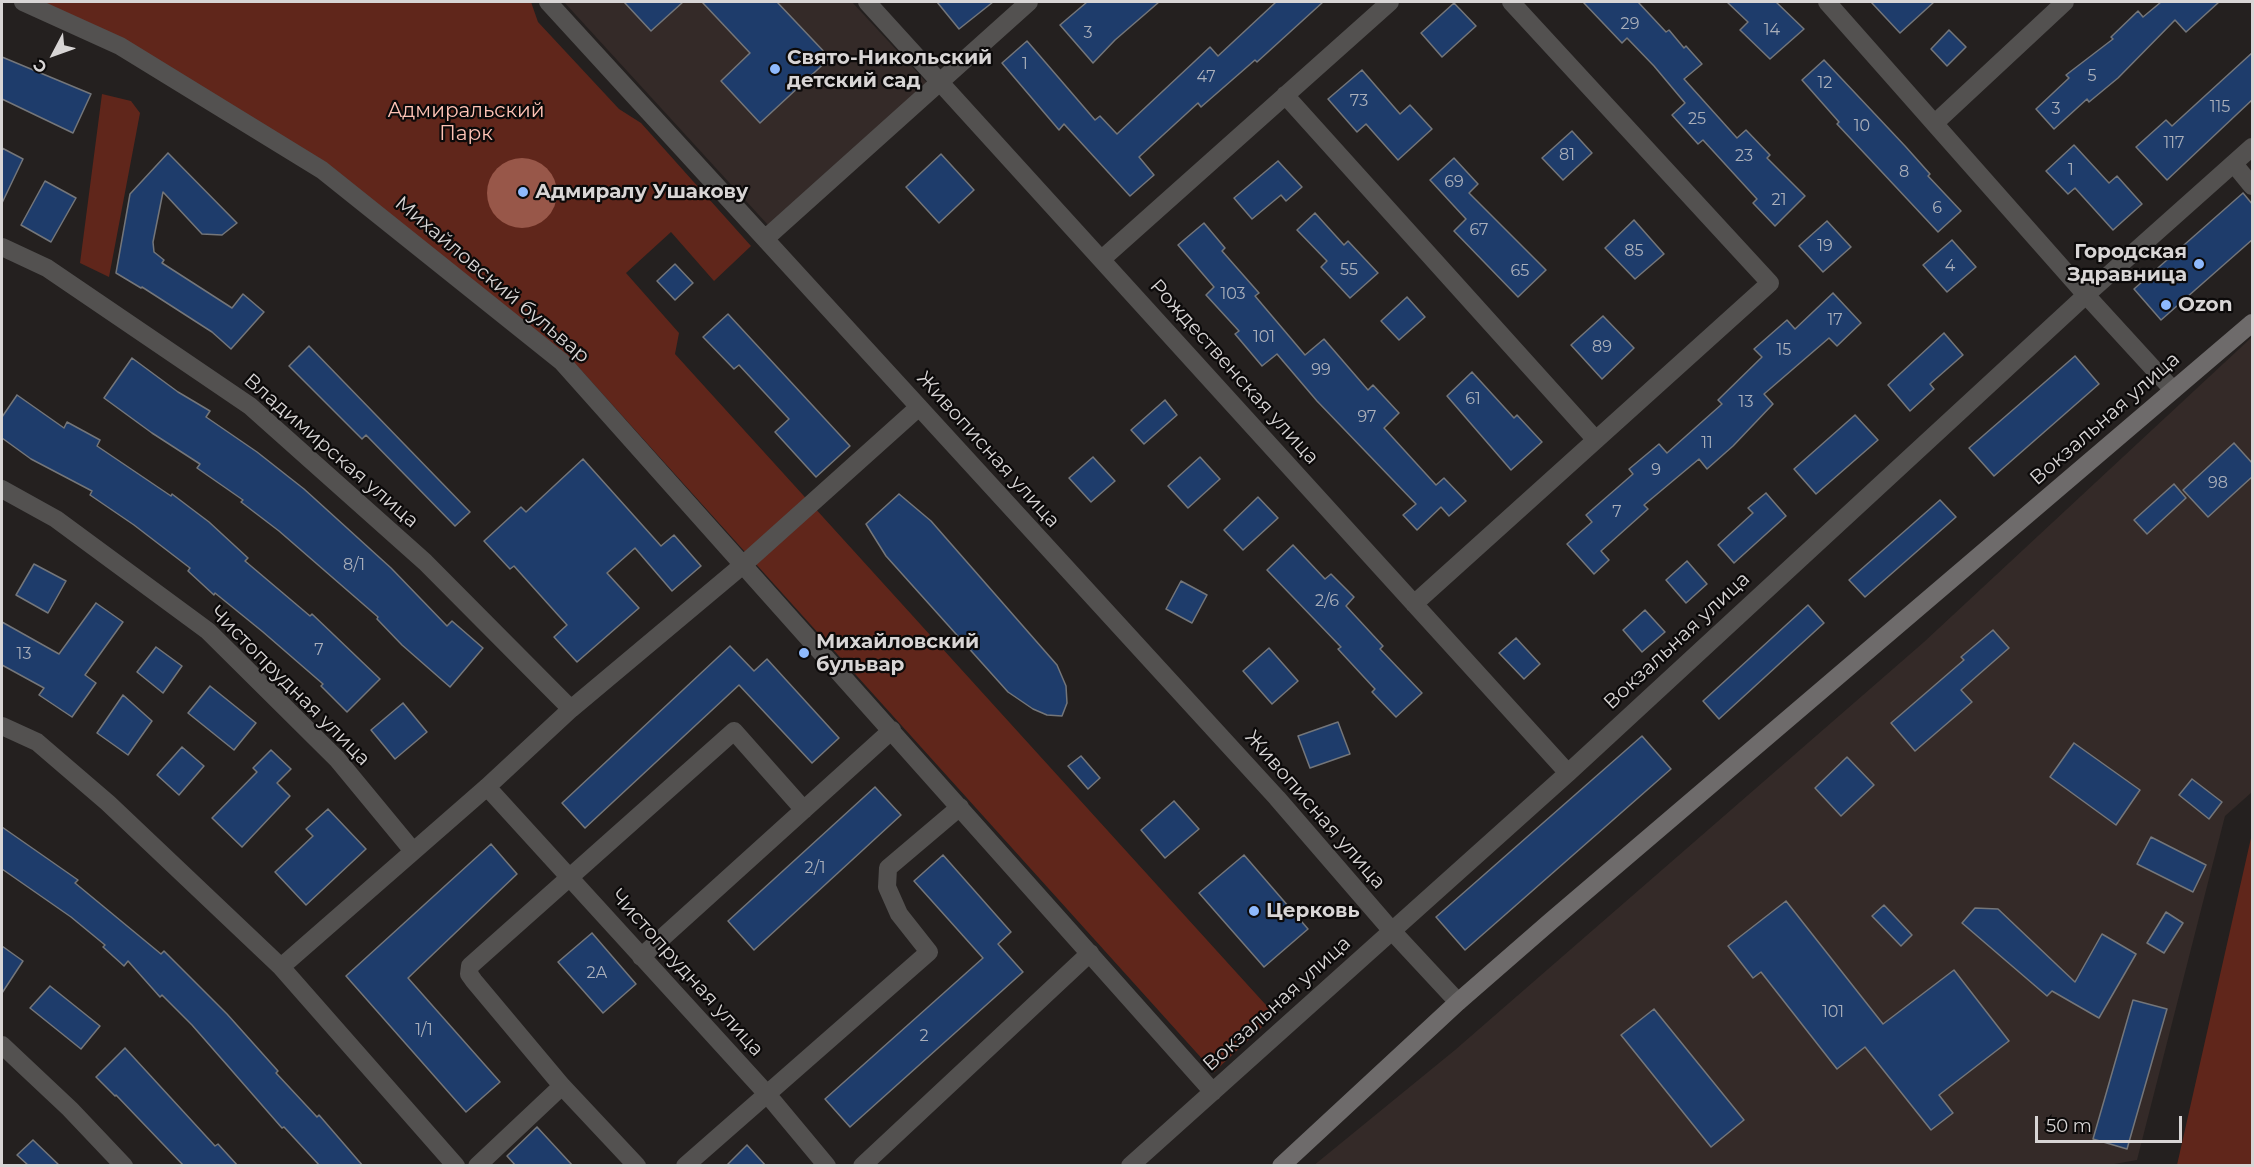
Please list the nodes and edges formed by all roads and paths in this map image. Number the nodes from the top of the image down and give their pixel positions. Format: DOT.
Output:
graph roads {
  1 [pos="23,2"];
  2 [pos="548,2"];
  3 [pos="867,2"];
  4 [pos="1029,2"];
  5 [pos="1390,2"];
  6 [pos="1511,2"];
  7 [pos="1827,2"];
  8 [pos="2065,2"];
  9 [pos="939,82"];
  10 [pos="1285,95"];
  11 [pos="1935,123"];
  12 [pos="2253,147"];
  13 [pos="2234,164"];
  14 [pos="2253,186"];
  15 [pos="766,238"];
  16 [pos="2,248"];
  17 [pos="1102,259"];
  18 [pos="2086,296"];
  19 [pos="2253,323"];
  20 [pos="2174,390"];
  21 [pos="918,407"];
  22 [pos="1596,440"];
  23 [pos="2,489"];
  24 [pos="744,564"];
  25 [pos="1414,604"];
  26 [pos="571,709"];
  27 [pos="2,726"];
  28 [pos="892,730"];
  29 [pos="1568,773"];
  30 [pos="487,787"];
  31 [pos="960,807"];
  32 [pos="804,810"];
  33 [pos="413,851"];
  34 [pos="569,877"];
  35 [pos="1392,931"];
  36 [pos="1090,953"];
  37 [pos="641,957"];
  38 [pos="281,967"];
  39 [pos="1458,1002"];
  40 [pos="2,1045"];
  41 [pos="562,1086"];
  42 [pos="1213,1092"];
  43 [pos="767,1094"];
  44 [pos="124,1166"];
  45 [pos="456,1166"];
  46 [pos="477,1166"];
  47 [pos="637,1166"];
  48 [pos="685,1166"];
  49 [pos="828,1166"];
  50 [pos="862,1166"];
  51 [pos="1130,1166"];
  52 [pos="1281,1166"];
  1 -- 24 [label="street, Михайловский бульвар"];
  2 -- 15 [label="street, Живописная улица"];
  3 -- 9 [label="street, Рождественская улица"];
  4 -- 9 [label="street"];
  5 -- 10 [label="street"];
  6 -- 22 [label="street"];
  7 -- 11 [label="street"];
  8 -- 11 [label="street"];
  9 -- 15 [label="street"];
  9 -- 17 [label="street, Рождественская улица"];
  10 -- 17 [label="street"];
  10 -- 22 [label="street"];
  11 -- 18 [label="street"];
  12 -- 13 [label="street, Вокзальная улица"];
  13 -- 14 [label="street"];
  13 -- 18 [label="street, Вокзальная улица"];
  15 -- 21 [label="street, Живописная улица"];
  16 -- 26 [label="street, Владимирская улица"];
  17 -- 25 [label="street, Рождественская улица"];
  18 -- 20 [label="street"];
  18 -- 29 [label="street, Вокзальная улица"];
  19 -- 20 [label="main road, Вокзальная улица"];
  20 -- 39 [label="main road, Вокзальная улица"];
  21 -- 24 [label="street"];
  21 -- 35 [label="street, Живописная улица"];
  22 -- 25 [label="street"];
  23 -- 33 [label="street, Чистопрудная улица"];
  24 -- 26 [label="street"];
  24 -- 28 [label="street, Михайловский бульвар"];
  25 -- 29 [label="street, Рождественская улица"];
  26 -- 30 [label="street"];
  27 -- 38 [label="street"];
  28 -- 31 [label="street, Михайловский бульвар"];
  28 -- 32 [label="street"];
  29 -- 35 [label="street, Вокзальная улица"];
  30 -- 33 [label="street"];
  30 -- 34 [label="street, Чистопрудная улица"];
  31 -- 36 [label="street, Михайловский бульвар"];
  31 -- 43 [label="street"];
  32 -- 34 [label="street"];
  32 -- 37 [label="street"];
  33 -- 38 [label="street"];
  34 -- 37 [label="street, Чистопрудная улица"];
  34 -- 41 [label="street"];
  35 -- 39 [label="street, Живописная улица"];
  35 -- 42 [label="street, Вокзальная улица"];
  36 -- 42 [label="street, Михайловский бульвар"];
  36 -- 50 [label="street"];
  37 -- 43 [label="street, Чистопрудная улица"];
  38 -- 45 [label="street"];
  39 -- 52 [label="main road, Вокзальная улица"];
  40 -- 44 [label="street"];
  41 -- 46 [label="street"];
  41 -- 47 [label="street"];
  42 -- 51 [label="street, Вокзальная улица"];
  43 -- 48 [label="street"];
  43 -- 49 [label="street, Чистопрудная улица"];
}
